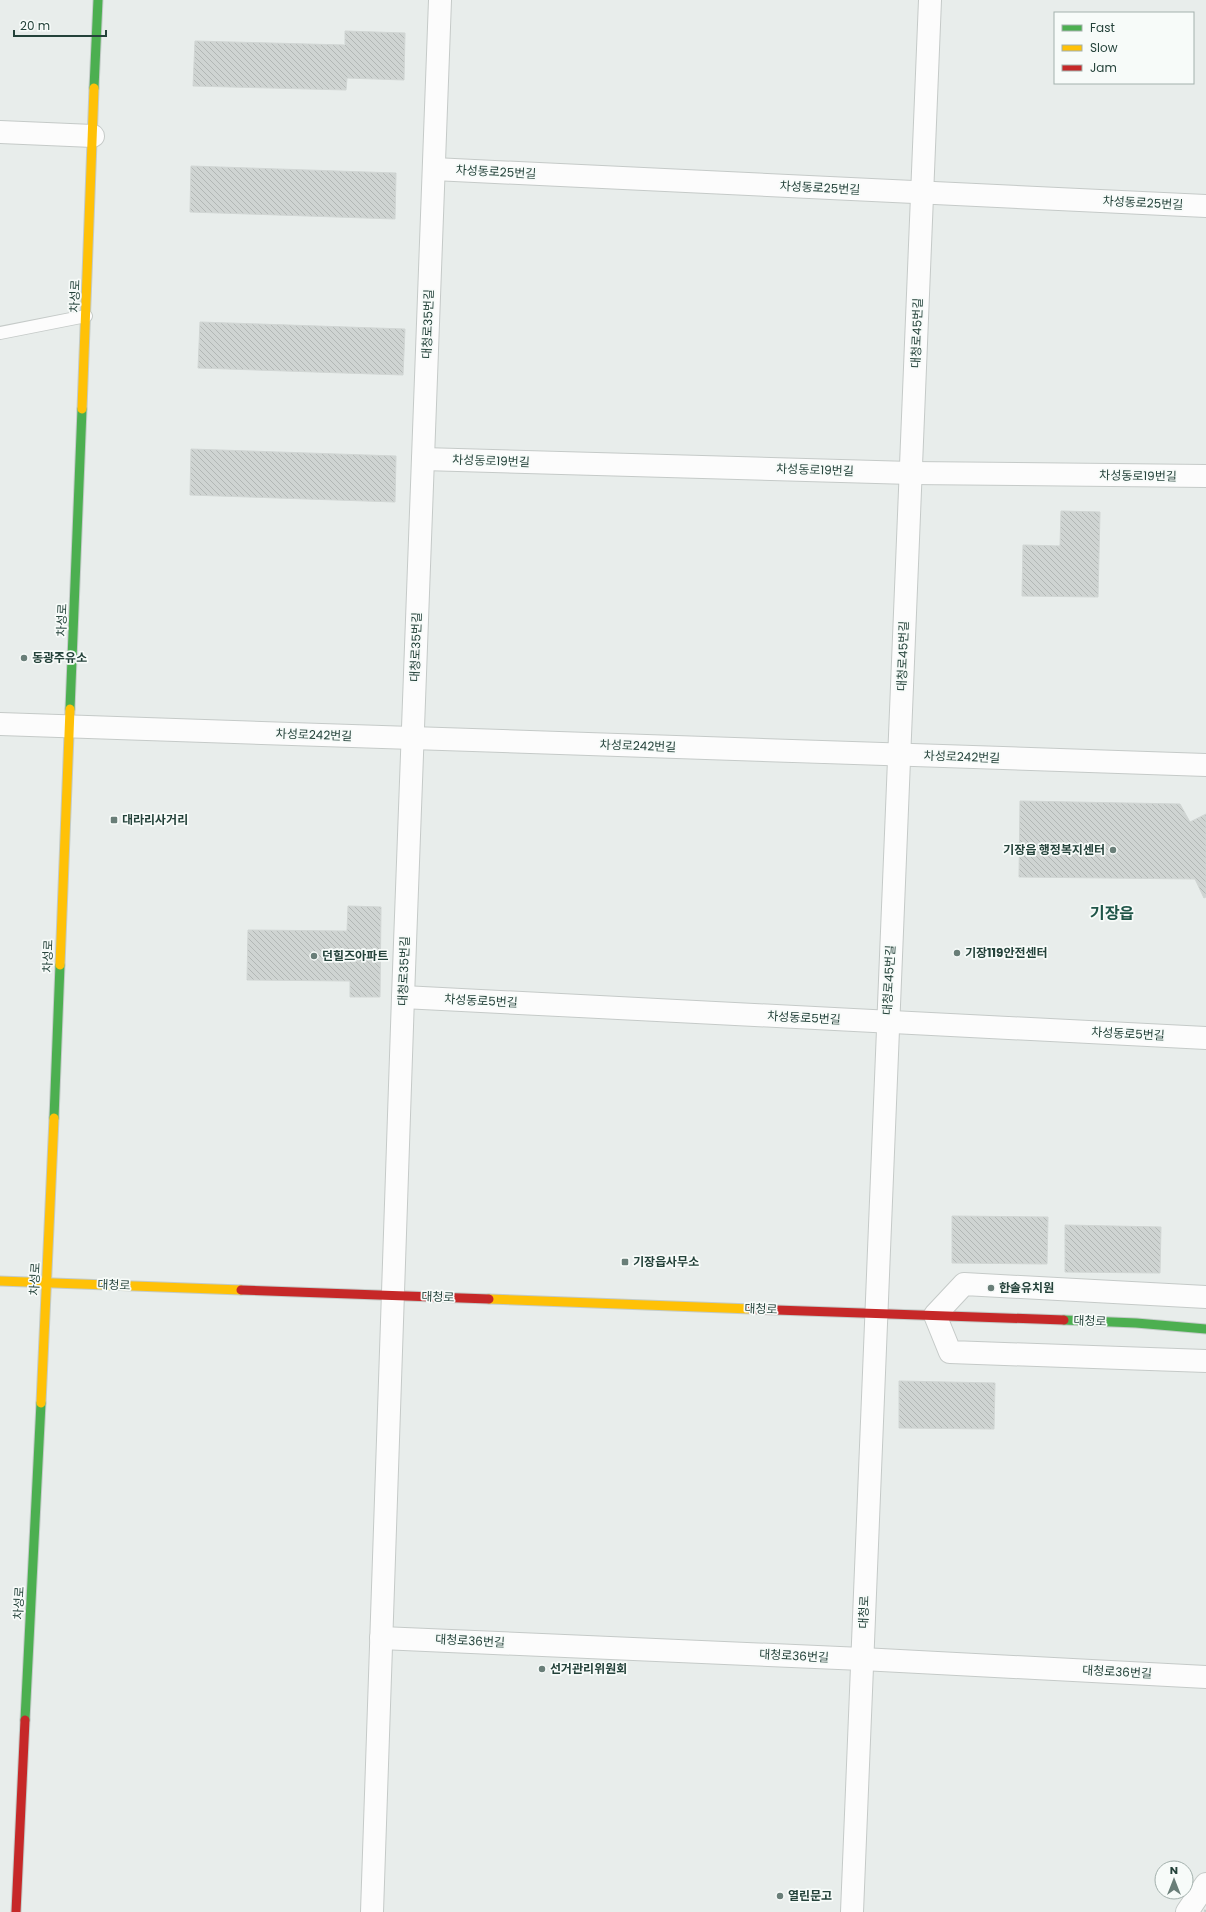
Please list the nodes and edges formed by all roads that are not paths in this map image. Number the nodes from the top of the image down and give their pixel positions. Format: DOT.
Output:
graph roads {
  1 [pos="98,0"];
  2 [pos="440,0"];
  3 [pos="930,0"];
  4 [pos="0,132"];
  5 [pos="93,136"];
  6 [pos="434,169"];
  7 [pos="923,192"];
  8 [pos="1206,206"];
  9 [pos="86,316"];
  10 [pos="0,333"];
  11 [pos="423,459"];
  12 [pos="911,473"];
  13 [pos="1206,476"];
  14 [pos="0,724"];
  15 [pos="70,726"];
  16 [pos="413,738"];
  17 [pos="899,755"];
  18 [pos="1206,765"];
  19 [pos="403,997"];
  20 [pos="887,1022"];
  21 [pos="1206,1038"];
  22 [pos="0,1281"];
  23 [pos="47,1282"];
  24 [pos="393,1295"];
  25 [pos="1206,1297"];
  26 [pos="875,1313"];
  27 [pos="935,1315"];
  28 [pos="1206,1329"];
  29 [pos="1206,1361"];
  30 [pos="382,1638"];
  31 [pos="862,1659"];
  32 [pos="1206,1677"];
  33 [pos="1206,1884"];
  34 [pos="16,1912"];
  35 [pos="372,1912"];
  36 [pos="852,1912"];
  37 [pos="1188,1912"];
  1 -- 5 [label="main road, 차성로"];
  2 -- 6 [label="street, 대청로35번길"];
  3 -- 7 [label="street, 대청로45번길"];
  4 -- 5 [label="street"];
  5 -- 9 [label="main road, 차성로"];
  6 -- 7 [label="street, 차성동로25번길"];
  6 -- 11 [label="street, 대청로35번길"];
  7 -- 8 [label="street, 차성동로25번길"];
  7 -- 12 [label="street, 대청로45번길"];
  9 -- 10 [label="lane"];
  9 -- 15 [label="main road, 차성로"];
  11 -- 12 [label="street, 차성동로19번길"];
  11 -- 16 [label="street, 대청로35번길"];
  12 -- 13 [label="street, 차성동로19번길"];
  12 -- 17 [label="street, 대청로45번길"];
  14 -- 15 [label="street, 차성로242번길"];
  15 -- 16 [label="street, 차성로242번길"];
  15 -- 23 [label="main road, 차성로"];
  16 -- 17 [label="street, 차성로242번길"];
  16 -- 19 [label="street, 대청로35번길"];
  17 -- 18 [label="street, 차성로242번길"];
  17 -- 20 [label="street, 대청로45번길"];
  19 -- 20 [label="street, 차성동로5번길"];
  19 -- 24 [label="street, 대청로35번길"];
  20 -- 21 [label="street, 차성동로5번길"];
  20 -- 26 [label="street, 대청로45번길"];
  22 -- 23 [label="main road, 대청로"];
  23 -- 24 [label="main road, 대청로"];
  23 -- 34 [label="main road, 차성로"];
  24 -- 26 [label="main road, 대청로"];
  24 -- 30 [label="street"];
  25 -- 27 [label="street"];
  26 -- 27 [label="main road, 대청로"];
  26 -- 31 [label="street, 대청로"];
  27 -- 28 [label="main road, 대청로"];
  27 -- 29 [label="street"];
  30 -- 31 [label="street, 대청로36번길"];
  30 -- 35 [label="street"];
  31 -- 32 [label="street, 대청로36번길"];
  31 -- 36 [label="street, 대청로"];
  33 -- 37 [label="street"];
}
